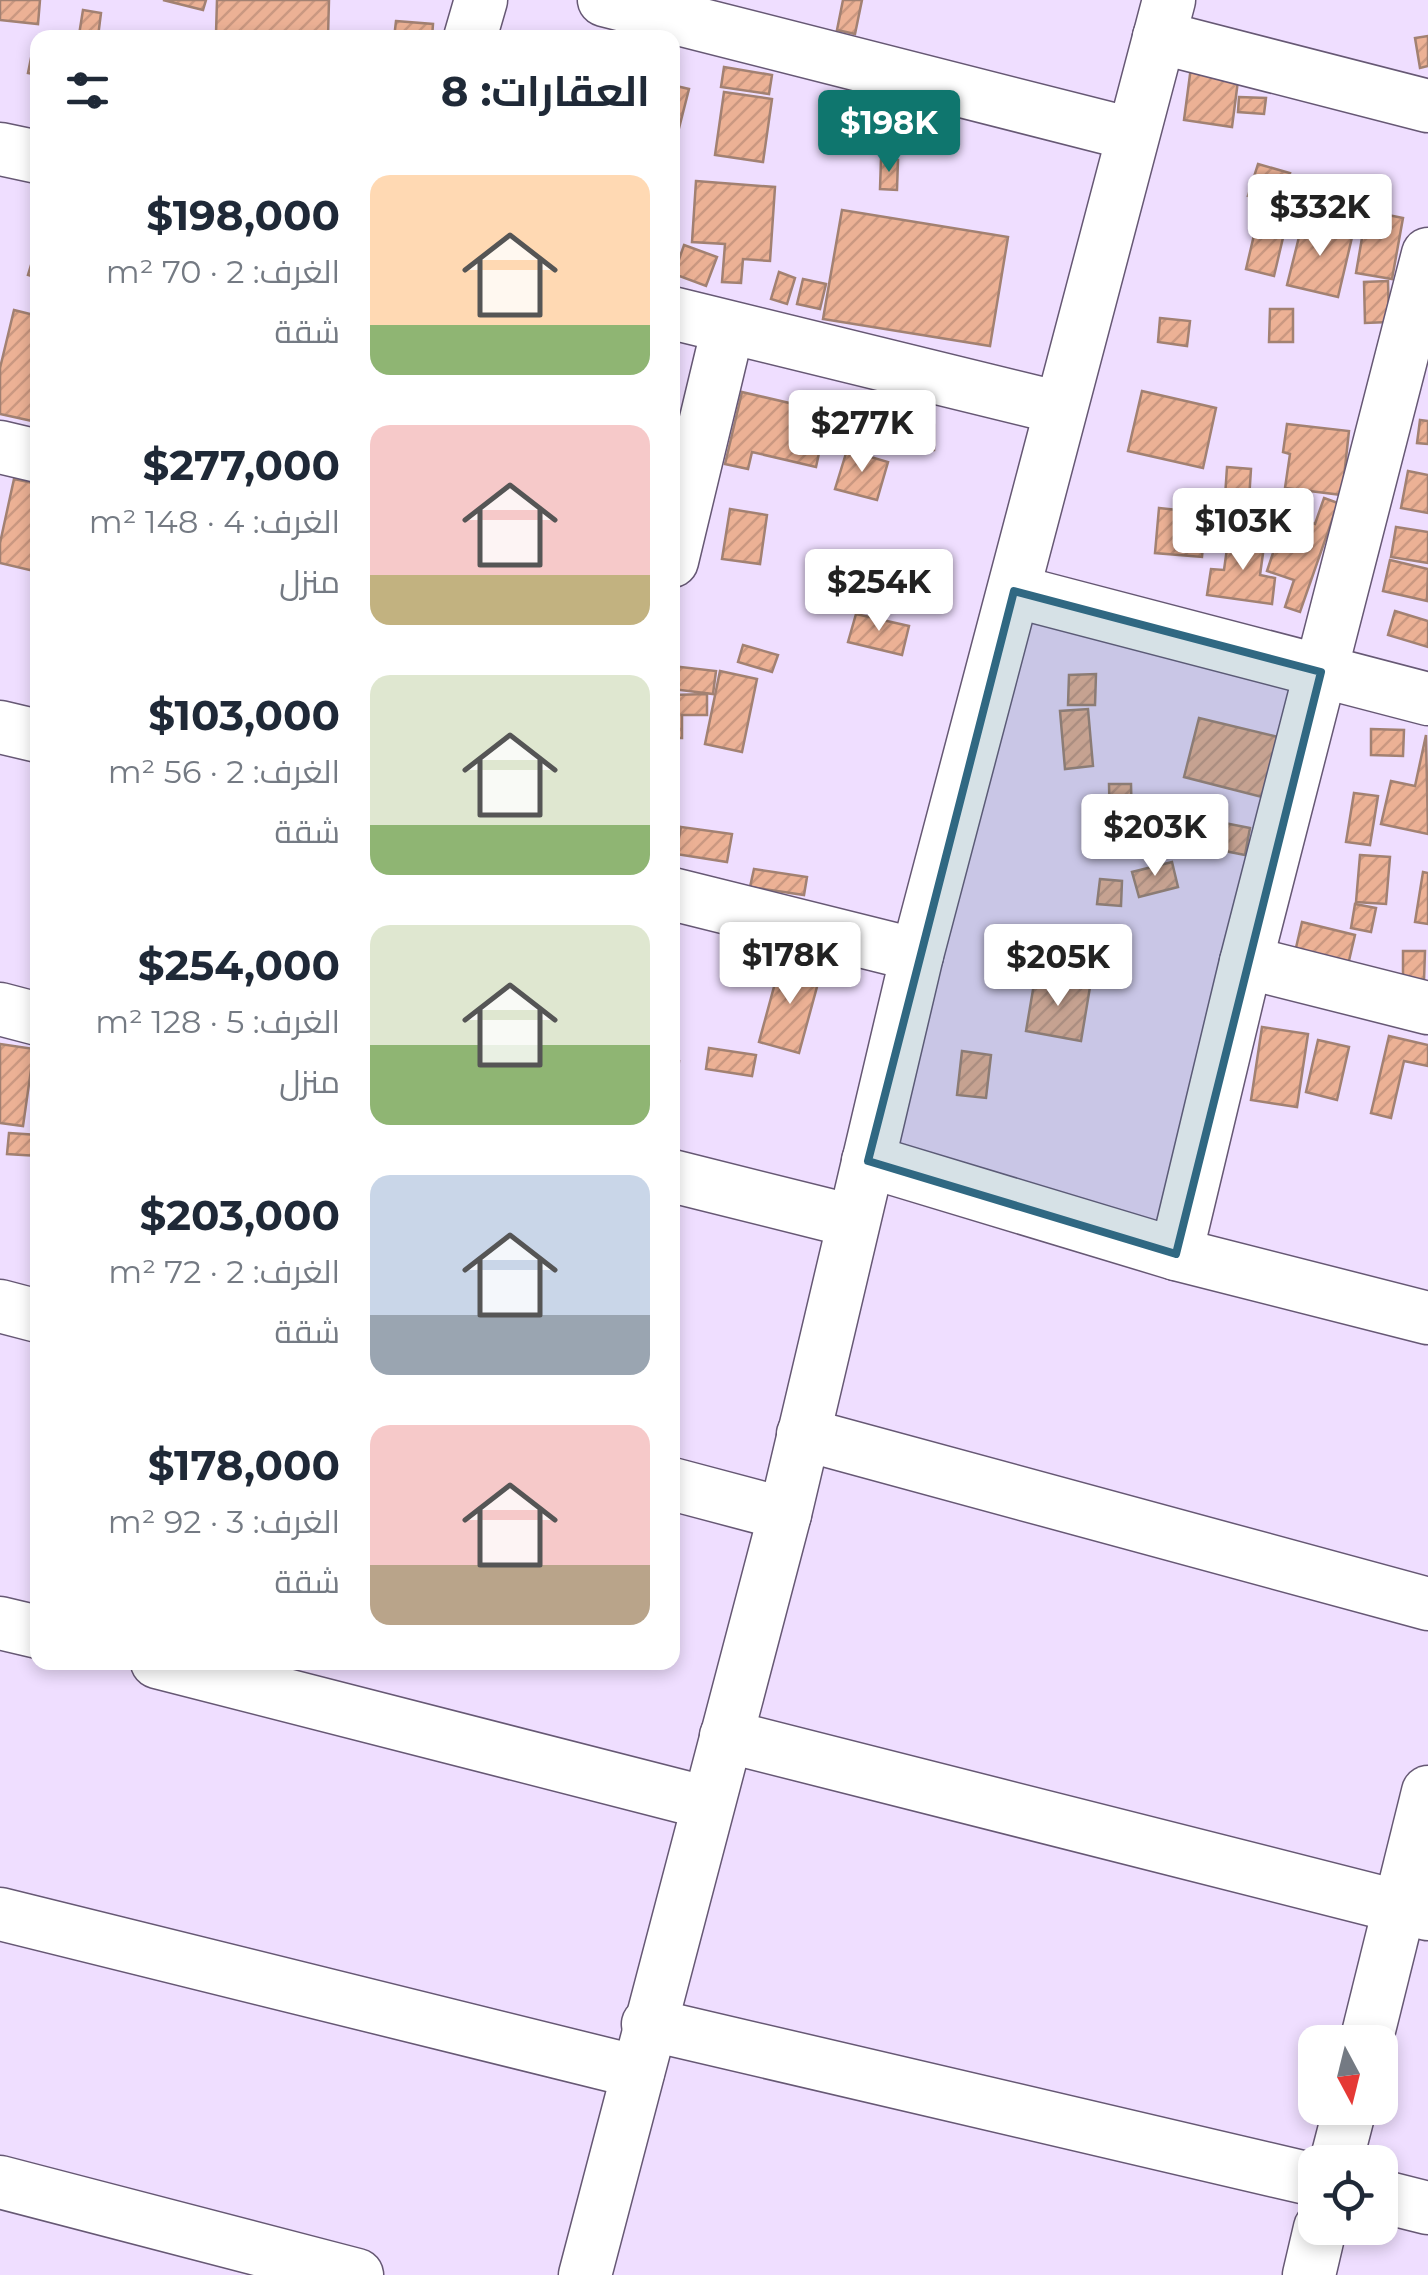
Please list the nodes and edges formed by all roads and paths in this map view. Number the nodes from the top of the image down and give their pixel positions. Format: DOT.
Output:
graph roads {
  1 [pos="481,0"];
  2 [pos="604,0"];
  3 [pos="1164,19"];
  4 [pos="472,30"];
  5 [pos="1428,106"];
  6 [pos="1131,134"];
  7 [pos="0,149"];
  8 [pos="30,156"];
  9 [pos="1428,254"];
  10 [pos="680,315"];
  11 [pos="728,328"];
  12 [pos="1410,395"];
  13 [pos="1060,408"];
  14 [pos="0,446"];
  15 [pos="30,454"];
  16 [pos="680,528"];
  17 [pos="1014,591"];
  18 [pos="1320,672"];
  19 [pos="1428,699"];
  20 [pos="0,726"];
  21 [pos="30,734"];
  22 [pos="680,896"];
  23 [pos="917,956"];
  24 [pos="1246,962"];
  25 [pos="1428,1008"];
  26 [pos="0,1009"];
  27 [pos="30,1017"];
  28 [pos="868,1161"];
  29 [pos="680,1178"];
  30 [pos="852,1221"];
  31 [pos="1176,1254"];
  32 [pos="0,1306"];
  33 [pos="30,1314"];
  34 [pos="1428,1318"];
  35 [pos="804,1434"];
  36 [pos="680,1486"];
  37 [pos="785,1514"];
  38 [pos="1428,1604"];
  39 [pos="0,1622"];
  40 [pos="30,1630"];
  41 [pos="188,1670"];
  42 [pos="726,1736"];
  43 [pos="1428,1792"];
  44 [pos="706,1803"];
  45 [pos="1414,1911"];
  46 [pos="0,1914"];
  47 [pos="1372,2025"];
  48 [pos="643,2048"];
  49 [pos="1298,2177"];
  50 [pos="0,2182"];
  51 [pos="1398,2200"];
  52 [pos="1428,2208"];
  53 [pos="1316,2245"];
  54 [pos="357,2275"];
  55 [pos="585,2275"];
  56 [pos="1308,2275"];
  1 -- 4 [label="street"];
  2 -- 6 [label="street"];
  3 -- 5 [label="street"];
  3 -- 6 [label="street"];
  6 -- 13 [label="street"];
  7 -- 8 [label="street"];
  9 -- 12 [label="street"];
  10 -- 11 [label="street"];
  11 -- 13 [label="street"];
  11 -- 16 [label="street"];
  12 -- 18 [label="street"];
  13 -- 17 [label="street"];
  14 -- 15 [label="street"];
  17 -- 18 [label="street"];
  17 -- 23 [label="street"];
  18 -- 19 [label="street"];
  18 -- 24 [label="street"];
  20 -- 21 [label="street"];
  22 -- 23 [label="street"];
  23 -- 28 [label="street"];
  24 -- 25 [label="street"];
  24 -- 31 [label="street"];
  26 -- 27 [label="street"];
  28 -- 30 [label="street"];
  28 -- 31 [label="street"];
  29 -- 30 [label="street"];
  30 -- 35 [label="street"];
  31 -- 34 [label="street"];
  32 -- 33 [label="street"];
  35 -- 37 [label="street"];
  35 -- 38 [label="street"];
  36 -- 37 [label="street"];
  37 -- 42 [label="street"];
  39 -- 40 [label="street"];
  41 -- 44 [label="street"];
  42 -- 44 [label="street"];
  42 -- 45 [label="street"];
  43 -- 45 [label="street"];
  44 -- 48 [label="street"];
  45 -- 47 [label="street"];
  46 -- 48 [label="street"];
  48 -- 49 [label="street"];
  48 -- 55 [label="street"];
  50 -- 54 [label="street"];
  51 -- 52 [label="street"];
  53 -- 56 [label="street"];
}
